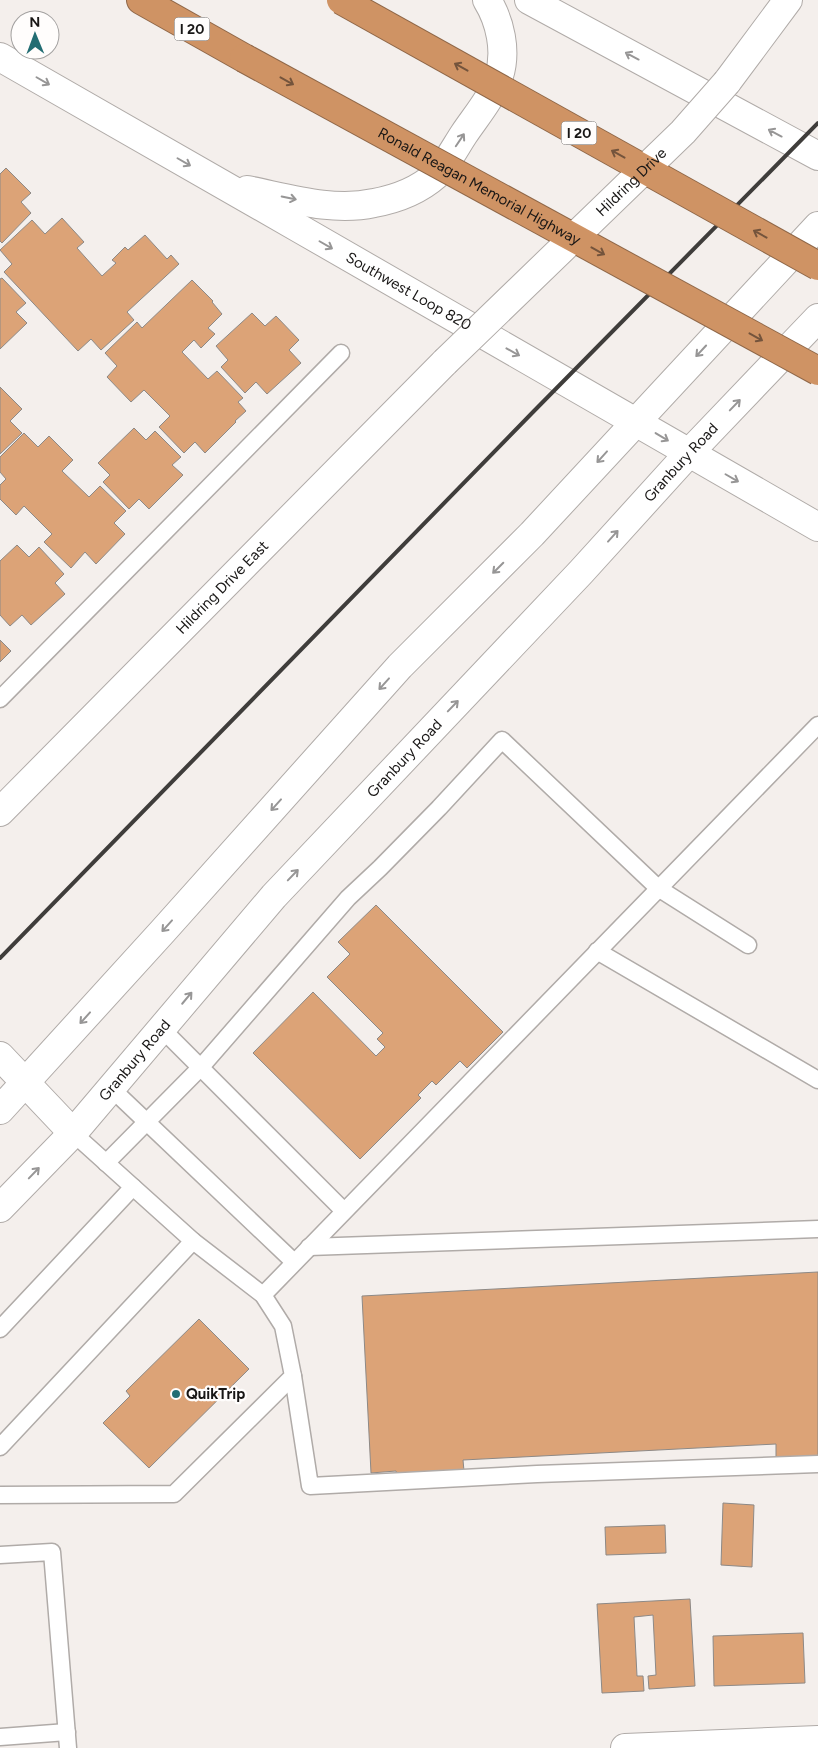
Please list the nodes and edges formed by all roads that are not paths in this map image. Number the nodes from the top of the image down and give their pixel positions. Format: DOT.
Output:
graph roads {
  1 [pos="141,0"];
  2 [pos="341,0"];
  3 [pos="487,0"];
  4 [pos="529,0"];
  5 [pos="788,0"];
  6 [pos="0,57"];
  7 [pos="818,156"];
  8 [pos="224,185"];
  9 [pos="818,226"];
  10 [pos="818,266"];
  11 [pos="818,318"];
  12 [pos="341,353"];
  13 [pos="445,362"];
  14 [pos="818,371"];
  15 [pos="635,421"];
  16 [pos="690,453"];
  17 [pos="818,527"];
  18 [pos="0,699"];
  19 [pos="818,725"];
  20 [pos="0,812"];
  21 [pos="658,888"];
  22 [pos="748,945"];
  23 [pos="597,951"];
  24 [pos="161,1028"];
  25 [pos="0,1056"];
  26 [pos="201,1067"];
  27 [pos="818,1080"];
  28 [pos="25,1084"];
  29 [pos="111,1088"];
  30 [pos="0,1110"];
  31 [pos="147,1122"];
  32 [pos="73,1133"];
  33 [pos="106,1163"];
  34 [pos="132,1187"];
  35 [pos="0,1208"];
  36 [pos="344,1211"];
  37 [pos="818,1229"];
  38 [pos="193,1241"];
  39 [pos="309,1247"];
  40 [pos="294,1262"];
  41 [pos="263,1295"];
  42 [pos="0,1329"];
  43 [pos="293,1376"];
  44 [pos="0,1447"];
  45 [pos="818,1464"];
  46 [pos="0,1495"];
  47 [pos="0,1555"];
  48 [pos="0,1737"];
  49 [pos="67,1740"];
  50 [pos="818,1740"];
  51 [pos="625,1748"];
  1 -- 14 [label="highway, Ronald Reagan Memorial Highway / I 20, one-way, bridge"];
  10 -- 2 [label="highway, I 20, one-way, bridge"];
  8 -- 3 [label="main road, one-way"];
  7 -- 4 [label="main road, one-way"];
  5 -- 13 [label="main road, Hildring Drive, bridge"];
  6 -- 8 [label="main road, Southwest Loop 820, one-way"];
  8 -- 15 [label="main road, Southwest Loop 820, one-way"];
  9 -- 15 [label="main road, one-way"];
  16 -- 11 [label="main road, Granbury Road, one-way"];
  12 -- 18 [label="lane"];
  13 -- 20 [label="main road, Hildring Drive East"];
  15 -- 16 [label="main road, Southwest Loop 820, one-way"];
  15 -- 28 [label="main road, one-way"];
  16 -- 17 [label="main road, Southwest Loop 820, one-way"];
  24 -- 16 [label="main road, Granbury Road, one-way"];
  19 -- 21 [label="lane"];
  21 -- 22 [label="lane"];
  21 -- 23 [label="lane"];
  21 -- 26 [label="lane"];
  23 -- 27 [label="lane"];
  23 -- 36 [label="lane"];
  24 -- 26 [label="lane"];
  24 -- 29 [label="main road, Granbury Road"];
  25 -- 28 [label="main road"];
  26 -- 31 [label="lane"];
  26 -- 36 [label="lane"];
  28 -- 30 [label="main road"];
  28 -- 32 [label="main road"];
  29 -- 31 [label="lane"];
  29 -- 32 [label="main road, Granbury Road"];
  31 -- 33 [label="lane"];
  31 -- 40 [label="lane"];
  32 -- 33 [label="lane"];
  35 -- 32 [label="main road, Granbury Road, one-way"];
  33 -- 34 [label="lane"];
  34 -- 38 [label="lane"];
  34 -- 42 [label="lane"];
  36 -- 39 [label="lane"];
  37 -- 39 [label="lane"];
  38 -- 41 [label="lane"];
  38 -- 44 [label="lane"];
  39 -- 40 [label="lane"];
  40 -- 41 [label="lane"];
  41 -- 43 [label="lane"];
  43 -- 45 [label="lane"];
  43 -- 46 [label="lane"];
  47 -- 49 [label="lane"];
  48 -- 49 [label="lane"];
  50 -- 51 [label="main road"];
}
